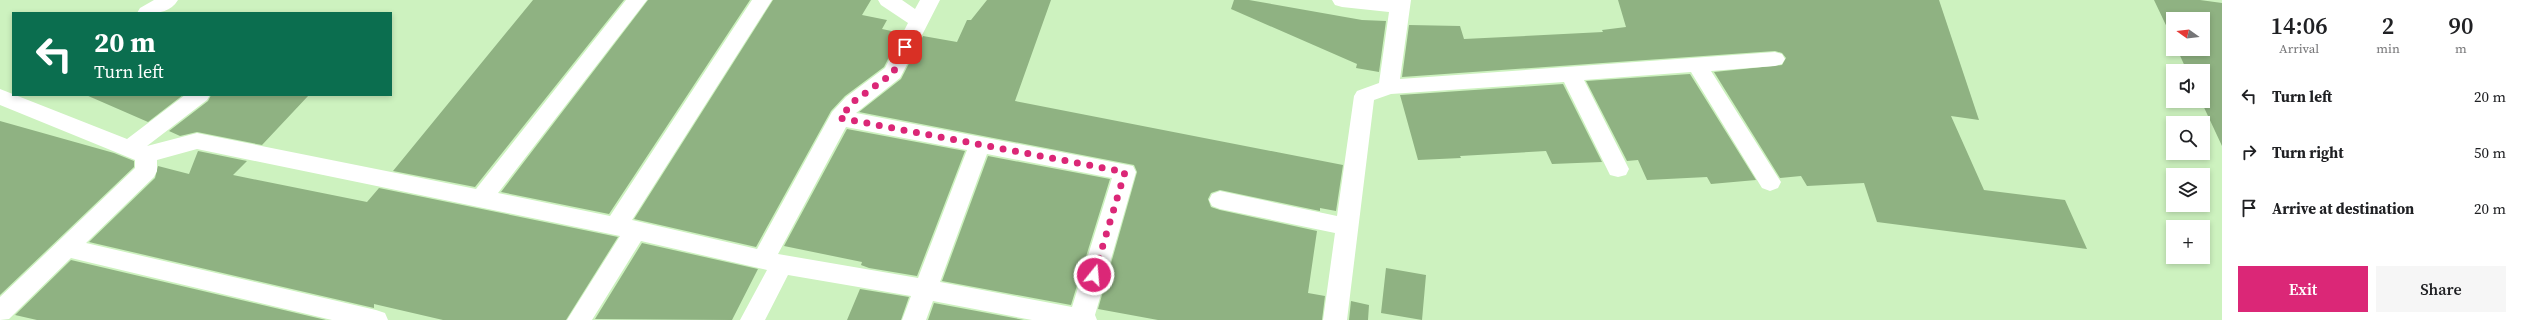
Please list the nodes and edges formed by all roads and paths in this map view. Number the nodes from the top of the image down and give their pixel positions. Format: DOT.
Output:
graph roads {
  1 [pos="168,0"];
  2 [pos="637,0"];
  3 [pos="762,0"];
  4 [pos="888,0"];
  5 [pos="930,0"];
  6 [pos="1342,0"];
  7 [pos="1401,3"];
  8 [pos="149,12"];
  9 [pos="917,20"];
  10 [pos="1775,59"];
  11 [pos="1697,65"];
  12 [pos="1571,74"];
  13 [pos="12,83"];
  14 [pos="1389,87"];
  15 [pos="0,89"];
  16 [pos="199,96"];
  17 [pos="0,97"];
  18 [pos="840,118"];
  19 [pos="980,144"];
  20 [pos="138,152"];
  21 [pos="1618,169"];
  22 [pos="1770,182"];
  23 [pos="481,199"];
  24 [pos="1220,200"];
  25 [pos="1347,227"];
  26 [pos="626,228"];
  27 [pos="67,248"];
  28 [pos="772,262"];
  29 [pos="925,289"];
  30 [pos="0,312"];
  31 [pos="376,320"];
  32 [pos="579,320"];
  33 [pos="752,320"];
  34 [pos="914,320"];
  35 [pos="1083,320"];
  36 [pos="1335,320"];
  1 -- 8 [label="street"];
  2 -- 23 [label="street"];
  3 -- 26 [label="street"];
  4 -- 9 [label="street"];
  5 -- 9 [label="street"];
  6 -- 7 [label="street"];
  7 -- 14 [label="street"];
  9 -- 18 [label="street"];
  10 -- 11 [label="street"];
  11 -- 12 [label="street"];
  11 -- 22 [label="street"];
  12 -- 14 [label="street"];
  12 -- 21 [label="street"];
  13 -- 15 [label="street"];
  14 -- 25 [label="street"];
  16 -- 20 [label="street"];
  17 -- 20 [label="street"];
  18 -- 19 [label="street"];
  18 -- 28 [label="street"];
  19 -- 29 [label="street"];
  19 -- 35 [label="street"];
  20 -- 23 [label="street"];
  20 -- 27 [label="street"];
  23 -- 26 [label="street"];
  24 -- 25 [label="street"];
  25 -- 36 [label="street"];
  26 -- 28 [label="street"];
  26 -- 32 [label="street"];
  27 -- 30 [label="street"];
  27 -- 31 [label="street"];
  28 -- 29 [label="street"];
  28 -- 33 [label="street"];
  29 -- 34 [label="street"];
  29 -- 35 [label="street"];
}
